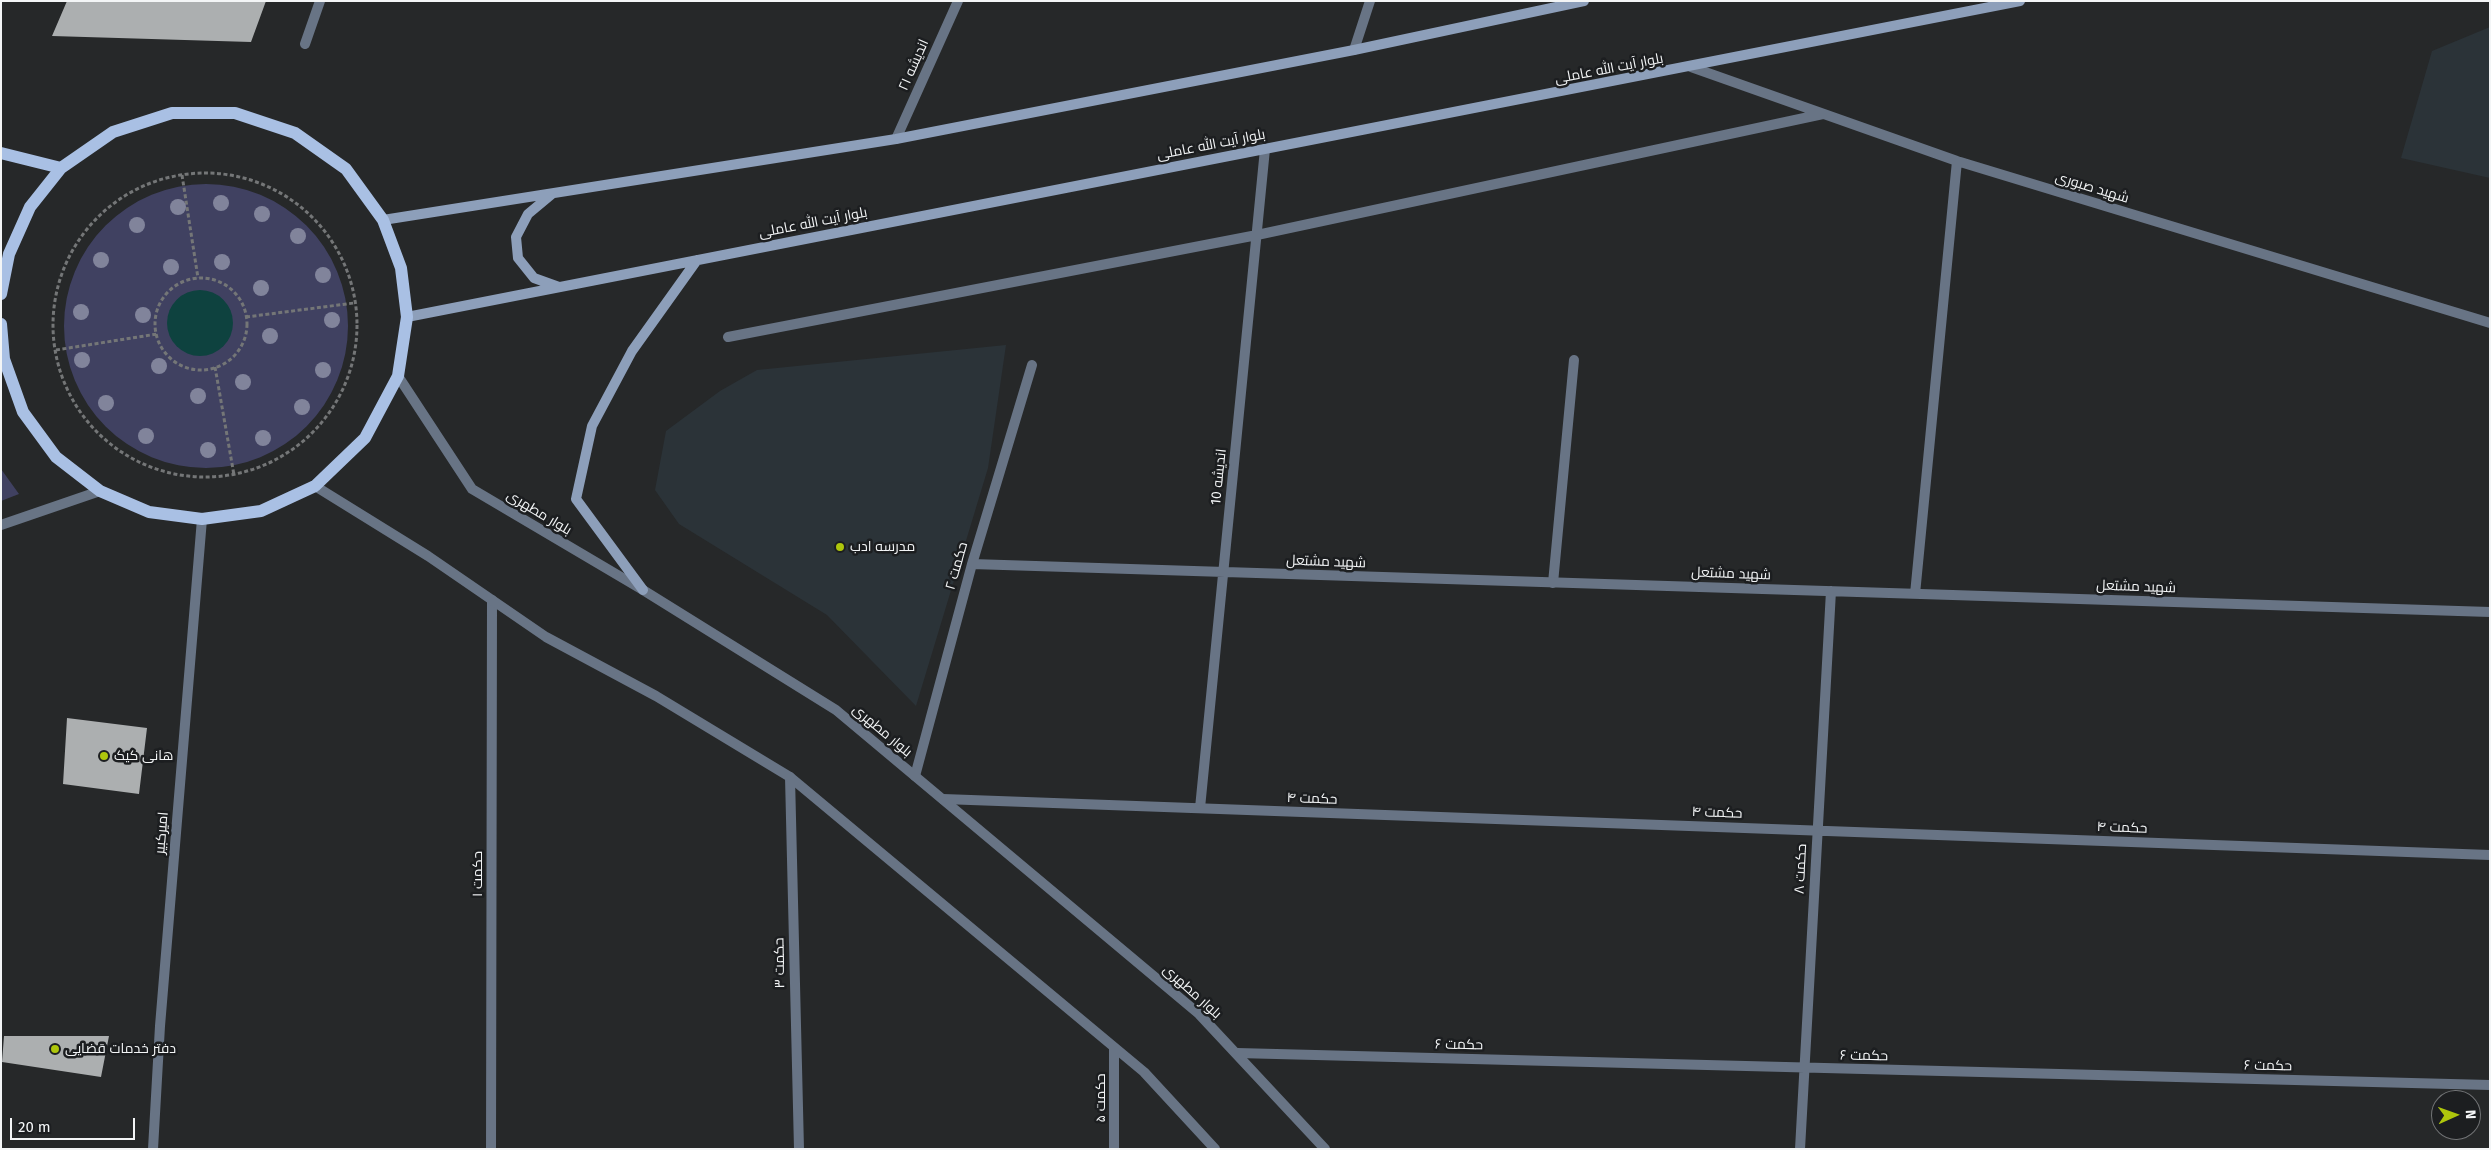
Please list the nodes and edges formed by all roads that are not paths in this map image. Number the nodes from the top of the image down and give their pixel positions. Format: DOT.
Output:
graph roads {
  1 [pos="320,1"];
  2 [pos="958,1"];
  3 [pos="1370,1"];
  4 [pos="1584,1"];
  5 [pos="2020,1"];
  6 [pos="305,44"];
  7 [pos="1354,50"];
  8 [pos="1690,67"];
  9 [pos="1823,114"];
  10 [pos="896,139"];
  11 [pos="1265,149"];
  12 [pos="1,153"];
  13 [pos="1957,161"];
  14 [pos="61,168"];
  15 [pos="552,194"];
  16 [pos="384,220"];
  17 [pos="1257,235"];
  18 [pos="697,260"];
  19 [pos="559,287"];
  20 [pos="1,294"];
  21 [pos="407,317"];
  22 [pos="2490,323"];
  23 [pos="1,324"];
  24 [pos="728,337"];
  25 [pos="1574,360"];
  26 [pos="1032,364"];
  27 [pos="398,376"];
  28 [pos="315,486"];
  29 [pos="100,491"];
  30 [pos="202,520"];
  31 [pos="1,525"];
  32 [pos="972,564"];
  33 [pos="1224,572"];
  34 [pos="1553,583"];
  35 [pos="643,590"];
  36 [pos="1831,591"];
  37 [pos="1915,594"];
  38 [pos="492,600"];
  39 [pos="2490,612"];
  40 [pos="915,776"];
  41 [pos="790,777"];
  42 [pos="943,800"];
  43 [pos="1200,808"];
  44 [pos="1817,830"];
  45 [pos="2490,854"];
  46 [pos="1114,1048"];
  47 [pos="1237,1053"];
  48 [pos="1804,1068"];
  49 [pos="2490,1085"];
  50 [pos="153,1149"];
  51 [pos="491,1149"];
  52 [pos="798,1149"];
  53 [pos="1114,1149"];
  54 [pos="1215,1149"];
  55 [pos="1325,1149"];
  56 [pos="1800,1149"];
  1 -- 6 [label="street"];
  2 -- 10 [label="street, اندیشه ۲۱"];
  3 -- 7 [label="street"];
  4 -- 7 [label="main road"];
  5 -- 8 [label="main road, بلوار آیت‌ الله عاملی"];
  7 -- 10 [label="main road"];
  8 -- 9 [label="street, شهید صبوری"];
  8 -- 11 [label="main road, بلوار آیت‌ الله عاملی"];
  9 -- 13 [label="street, شهید صبوری"];
  9 -- 17 [label="street"];
  10 -- 15 [label="main road"];
  11 -- 17 [label="street, اندیشه 10"];
  11 -- 18 [label="main road, بلوار آیت‌ الله عاملی"];
  12 -- 14 [label="main road"];
  13 -- 22 [label="street, شهید صبوری"];
  13 -- 37 [label="street"];
  14 -- 16 [label="main road"];
  14 -- 20 [label="main road"];
  15 -- 16 [label="main road"];
  15 -- 19 [label="main road"];
  16 -- 21 [label="main road"];
  17 -- 24 [label="street"];
  17 -- 33 [label="street, اندیشه 10"];
  18 -- 19 [label="main road, بلوار آیت‌ الله عاملی"];
  18 -- 35 [label="main road"];
  19 -- 21 [label="main road, بلوار آیت‌ الله عاملی"];
  21 -- 27 [label="main road"];
  23 -- 29 [label="main road"];
  25 -- 34 [label="street"];
  26 -- 32 [label="street, حکمت ۲"];
  27 -- 28 [label="main road"];
  27 -- 35 [label="street, بلوار مطهری"];
  28 -- 30 [label="main road"];
  28 -- 38 [label="street"];
  29 -- 30 [label="main road"];
  29 -- 31 [label="street"];
  30 -- 50 [label="street, امیرکبیر"];
  32 -- 33 [label="street, شهید مشتعل"];
  32 -- 40 [label="street, حکمت ۲"];
  33 -- 34 [label="street, شهید مشتعل"];
  33 -- 43 [label="street, اندیشه 10"];
  34 -- 36 [label="street, شهید مشتعل"];
  35 -- 40 [label="street, بلوار مطهری"];
  36 -- 37 [label="street, شهید مشتعل"];
  36 -- 44 [label="street, حکمت ۸"];
  37 -- 39 [label="street, شهید مشتعل"];
  38 -- 41 [label="street"];
  38 -- 51 [label="street, حکمت ۱"];
  40 -- 42 [label="street, بلوار مطهری"];
  41 -- 46 [label="street"];
  41 -- 52 [label="street, حکمت ۳"];
  42 -- 43 [label="street, حکمت ۴"];
  42 -- 47 [label="street, بلوار مطهری"];
  43 -- 44 [label="street, حکمت ۴"];
  44 -- 45 [label="street, حکمت ۴"];
  44 -- 48 [label="street, حکمت ۸"];
  46 -- 53 [label="street, حکمت ۵"];
  46 -- 54 [label="street"];
  47 -- 48 [label="street, حکمت ۶"];
  47 -- 55 [label="street, بلوار مطهری"];
  48 -- 49 [label="street, حکمت ۶"];
  48 -- 56 [label="street, حکمت ۸"];
}
